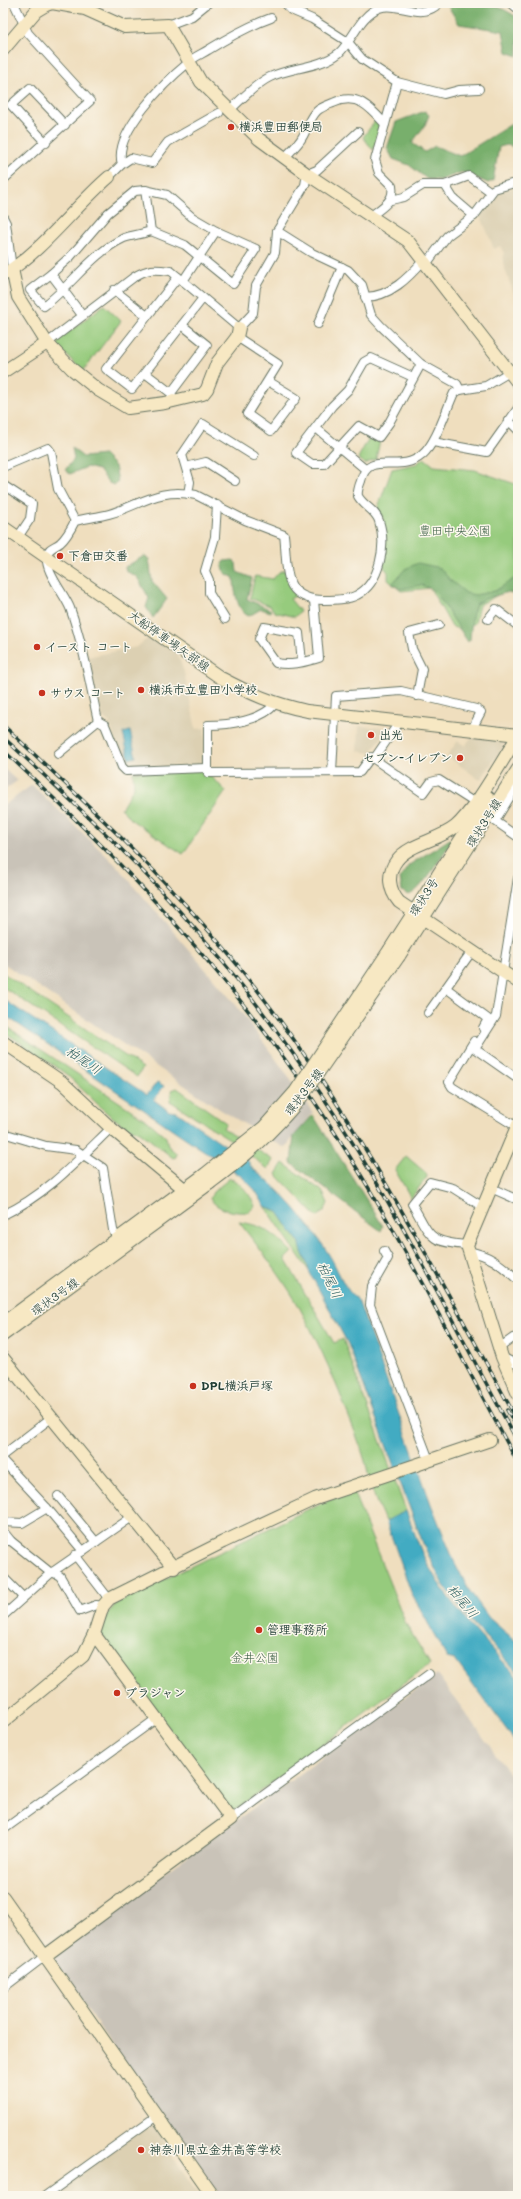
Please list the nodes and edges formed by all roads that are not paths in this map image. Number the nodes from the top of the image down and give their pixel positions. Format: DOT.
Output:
graph roads {
  1 [pos="14,3"];
  2 [pos="208,3"];
  3 [pos="285,3"];
  4 [pos="439,3"];
  5 [pos="511,3"];
  6 [pos="85,6"];
  7 [pos="518,9"];
  8 [pos="271,18"];
  9 [pos="168,25"];
  10 [pos="25,26"];
  11 [pos="348,42"];
  12 [pos="3,50"];
  13 [pos="188,62"];
  14 [pos="397,82"];
  15 [pos="479,89"];
  16 [pos="225,111"];
  17 [pos="385,124"];
  18 [pos="65,125"];
  19 [pos="358,132"];
  20 [pos="46,143"];
  21 [pos="285,157"];
  22 [pos="122,164"];
  23 [pos="307,174"];
  24 [pos="109,177"];
  25 [pos="3,180"];
  26 [pos="518,182"];
  27 [pos="445,184"];
  28 [pos="145,190"];
  29 [pos="491,192"];
  30 [pos="391,200"];
  31 [pos="371,216"];
  32 [pos="474,216"];
  33 [pos="3,217"];
  34 [pos="216,231"];
  35 [pos="277,231"];
  36 [pos="151,232"];
  37 [pos="200,256"];
  38 [pos="426,262"];
  39 [pos="342,267"];
  40 [pos="8,272"];
  41 [pos="50,274"];
  42 [pos="181,279"];
  43 [pos="114,290"];
  44 [pos="63,292"];
  45 [pos="365,297"];
  46 [pos="203,298"];
  47 [pos="82,315"];
  48 [pos="147,316"];
  49 [pos="318,324"];
  50 [pos="182,325"];
  51 [pos="238,332"];
  52 [pos="47,343"];
  53 [pos="421,364"];
  54 [pos="514,370"];
  55 [pos="3,372"];
  56 [pos="145,373"];
  57 [pos="414,377"];
  58 [pos="268,380"];
  59 [pos="518,383"];
  60 [pos="460,390"];
  61 [pos="518,408"];
  62 [pos="509,421"];
  63 [pos="316,428"];
  64 [pos="518,430"];
  65 [pos="433,442"];
  66 [pos="341,447"];
  67 [pos="254,456"];
  68 [pos="3,467"];
  69 [pos="186,467"];
  70 [pos="365,469"];
  71 [pos="235,481"];
  72 [pos="3,485"];
  73 [pos="188,494"];
  74 [pos="217,505"];
  75 [pos="75,521"];
  76 [pos="3,527"];
  77 [pos="18,537"];
  78 [pos="46,556"];
  79 [pos="314,600"];
  80 [pos="225,619"];
  81 [pos="488,619"];
  82 [pos="439,625"];
  83 [pos="518,626"];
  84 [pos="302,662"];
  85 [pos="417,696"];
  86 [pos="275,704"];
  87 [pos="334,714"];
  88 [pos="98,721"];
  89 [pos="400,721"];
  90 [pos="472,729"];
  91 [pos="518,735"];
  92 [pos="518,751"];
  93 [pos="58,754"];
  94 [pos="374,759"];
  95 [pos="207,768"];
  96 [pos="518,768"];
  97 [pos="332,772"];
  98 [pos="518,784"];
  99 [pos="475,803"];
  100 [pos="518,837"];
  101 [pos="462,847"];
  102 [pos="518,878"];
  103 [pos="413,913"];
  104 [pos="423,920"];
  105 [pos="394,952"];
  106 [pos="472,952"];
  107 [pos="504,973"];
  108 [pos="518,982"];
  109 [pos="446,988"];
  110 [pos="428,1012"];
  111 [pos="3,1042"];
  112 [pos="518,1079"];
  113 [pos="517,1126"];
  114 [pos="111,1128"];
  115 [pos="3,1133"];
  116 [pos="84,1154"];
  117 [pos="491,1188"];
  118 [pos="188,1192"];
  119 [pos="518,1200"];
  120 [pos="483,1207"];
  121 [pos="3,1215"];
  122 [pos="118,1239"];
  123 [pos="468,1248"];
  124 [pos="384,1251"];
  125 [pos="518,1280"];
  126 [pos="3,1322"];
  127 [pos="3,1335"];
  128 [pos="518,1337"];
  129 [pos="501,1352"];
  130 [pos="3,1358"];
  131 [pos="518,1364"];
  132 [pos="518,1394"];
  133 [pos="51,1418"];
  134 [pos="490,1440"];
  135 [pos="3,1455"];
  136 [pos="3,1461"];
  137 [pos="427,1461"];
  138 [pos="58,1496"];
  139 [pos="47,1508"];
  140 [pos="132,1517"];
  141 [pos="3,1522"];
  142 [pos="3,1531"];
  143 [pos="7,1541"];
  144 [pos="96,1542"];
  145 [pos="83,1551"];
  146 [pos="75,1555"];
  147 [pos="174,1568"];
  148 [pos="52,1573"];
  149 [pos="3,1577"];
  150 [pos="23,1597"];
  151 [pos="106,1603"];
  152 [pos="3,1616"];
  153 [pos="94,1634"];
  154 [pos="429,1674"];
  155 [pos="156,1719"];
  156 [pos="3,1722"];
  157 [pos="230,1819"];
  158 [pos="3,1830"];
  159 [pos="3,1897"];
  160 [pos="45,1956"];
  161 [pos="3,1988"];
  162 [pos="158,2115"];
  163 [pos="45,2196"];
  164 [pos="213,2196"];
  1 -- 10 [label="street"];
  2 -- 9 [label="street"];
  3 -- 11 [label="street"];
  4 -- 11 [label="street"];
  5 -- 7 [label="street"];
  6 -- 9 [label="street"];
  6 -- 10 [label="street"];
  8 -- 13 [label="street"];
  9 -- 13 [label="street"];
  10 -- 12 [label="street"];
  10 -- 18 [label="street"];
  11 -- 14 [label="street"];
  11 -- 16 [label="street"];
  13 -- 16 [label="street"];
  13 -- 22 [label="street"];
  14 -- 15 [label="street"];
  14 -- 17 [label="street"];
  16 -- 21 [label="street"];
  16 -- 22 [label="street"];
  17 -- 21 [label="street"];
  17 -- 30 [label="street"];
  18 -- 20 [label="street"];
  18 -- 20 [label="street"];
  19 -- 23 [label="street"];
  20 -- 25 [label="street"];
  21 -- 23 [label="street"];
  22 -- 24 [label="street"];
  23 -- 31 [label="street"];
  23 -- 35 [label="street"];
  24 -- 40 [label="street"];
  26 -- 29 [label="street"];
  27 -- 29 [label="street"];
  27 -- 30 [label="street"];
  27 -- 32 [label="street"];
  28 -- 34 [label="street"];
  28 -- 36 [label="street"];
  28 -- 41 [label="street"];
  29 -- 32 [label="street"];
  30 -- 31 [label="street"];
  31 -- 38 [label="street"];
  32 -- 38 [label="street"];
  33 -- 40 [label="street"];
  34 -- 37 [label="street"];
  34 -- 37 [label="street"];
  35 -- 39 [label="street"];
  35 -- 51 [label="street"];
  36 -- 37 [label="street"];
  36 -- 44 [label="street"];
  37 -- 42 [label="street"];
  38 -- 45 [label="street"];
  38 -- 54 [label="street"];
  39 -- 45 [label="street"];
  39 -- 49 [label="street"];
  40 -- 52 [label="street"];
  41 -- 44 [label="street"];
  41 -- 44 [label="street"];
  42 -- 43 [label="street"];
  42 -- 46 [label="street"];
  42 -- 48 [label="street"];
  43 -- 47 [label="street"];
  43 -- 48 [label="street"];
  44 -- 47 [label="street"];
  45 -- 53 [label="street"];
  46 -- 50 [label="street"];
  46 -- 51 [label="street"];
  47 -- 52 [label="street"];
  48 -- 56 [label="street"];
  50 -- 56 [label="street"];
  50 -- 56 [label="street"];
  51 -- 52 [label="street"];
  51 -- 58 [label="street"];
  52 -- 55 [label="street"];
  53 -- 57 [label="street"];
  53 -- 60 [label="street"];
  54 -- 59 [label="street"];
  54 -- 60 [label="street"];
  57 -- 63 [label="street"];
  57 -- 66 [label="street"];
  58 -- 58 [label="street"];
  60 -- 65 [label="street"];
  61 -- 62 [label="street"];
  62 -- 64 [label="street"];
  62 -- 65 [label="street"];
  63 -- 66 [label="street"];
  63 -- 66 [label="street"];
  65 -- 70 [label="street"];
  66 -- 70 [label="street"];
  67 -- 69 [label="street"];
  68 -- 75 [label="street"];
  69 -- 71 [label="street"];
  69 -- 73 [label="street"];
  70 -- 79 [label="street"];
  72 -- 77 [label="street"];
  73 -- 74 [label="street"];
  73 -- 75 [label="street"];
  74 -- 79 [label="street"];
  74 -- 80 [label="street"];
  75 -- 78 [label="street"];
  76 -- 77 [label="street, 大船停車場矢部線"];
  77 -- 78 [label="street, 大船停車場矢部線"];
  78 -- 86 [label="street, 大船停車場矢部線"];
  78 -- 88 [label="street"];
  79 -- 84 [label="street"];
  81 -- 83 [label="street"];
  82 -- 85 [label="street"];
  84 -- 84 [label="street"];
  85 -- 87 [label="street"];
  85 -- 90 [label="street"];
  86 -- 87 [label="street, 大船停車場矢部線"];
  86 -- 95 [label="street"];
  87 -- 89 [label="street, 大船停車場矢部線"];
  87 -- 97 [label="street"];
  88 -- 93 [label="street"];
  88 -- 95 [label="street"];
  89 -- 90 [label="street, 大船停車場矢部線"];
  89 -- 94 [label="street"];
  90 -- 91 [label="street, 大船停車場矢部線"];
  91 -- 99 [label="street"];
  92 -- 101 [label="street"];
  94 -- 97 [label="street"];
  94 -- 99 [label="street"];
  95 -- 97 [label="street"];
  96 -- 101 [label="street, 環状3号線"];
  98 -- 100 [label="street"];
  99 -- 103 [label="street"];
  101 -- 103 [label="street, 環状3号"];
  101 -- 104 [label="street, 環状3号線"];
  102 -- 107 [label="street"];
  103 -- 104 [label="street"];
  103 -- 105 [label="street, 環状3号"];
  104 -- 105 [label="street, 環状3号線"];
  104 -- 106 [label="street"];
  105 -- 118 [label="street, 環状3号線, bridge"];
  106 -- 107 [label="street"];
  106 -- 109 [label="street"];
  107 -- 108 [label="street"];
  107 -- 112 [label="street"];
  109 -- 110 [label="street"];
  109 -- 113 [label="street"];
  111 -- 114 [label="street"];
  113 -- 117 [label="street"];
  114 -- 116 [label="street"];
  114 -- 118 [label="street"];
  115 -- 116 [label="street"];
  116 -- 121 [label="street"];
  116 -- 122 [label="street"];
  117 -- 119 [label="street"];
  117 -- 120 [label="street"];
  118 -- 122 [label="street, 環状3号線"];
  118 -- 127 [label="street, 環状3号線"];
  120 -- 123 [label="street"];
  120 -- 123 [label="street"];
  122 -- 126 [label="street, 環状3号線"];
  123 -- 125 [label="street"];
  123 -- 129 [label="street"];
  124 -- 137 [label="street"];
  128 -- 129 [label="street"];
  129 -- 131 [label="street"];
  129 -- 132 [label="street"];
  130 -- 133 [label="street"];
  133 -- 135 [label="street"];
  133 -- 140 [label="street"];
  134 -- 137 [label="street"];
  136 -- 139 [label="street"];
  137 -- 147 [label="street"];
  138 -- 144 [label="street"];
  139 -- 141 [label="street"];
  139 -- 145 [label="street"];
  140 -- 144 [label="street"];
  140 -- 147 [label="street"];
  142 -- 143 [label="street"];
  143 -- 148 [label="street"];
  144 -- 145 [label="street"];
  145 -- 146 [label="street"];
  146 -- 148 [label="street"];
  146 -- 151 [label="street"];
  147 -- 151 [label="street"];
  148 -- 150 [label="street"];
  148 -- 151 [label="street"];
  149 -- 150 [label="street"];
  150 -- 152 [label="street"];
  151 -- 153 [label="street"];
  153 -- 155 [label="street"];
  153 -- 156 [label="street"];
  154 -- 157 [label="street"];
  155 -- 157 [label="street"];
  155 -- 158 [label="street"];
  157 -- 160 [label="street"];
  159 -- 160 [label="street"];
  160 -- 161 [label="street"];
  160 -- 162 [label="street"];
  162 -- 163 [label="street"];
  162 -- 164 [label="street"];
}
